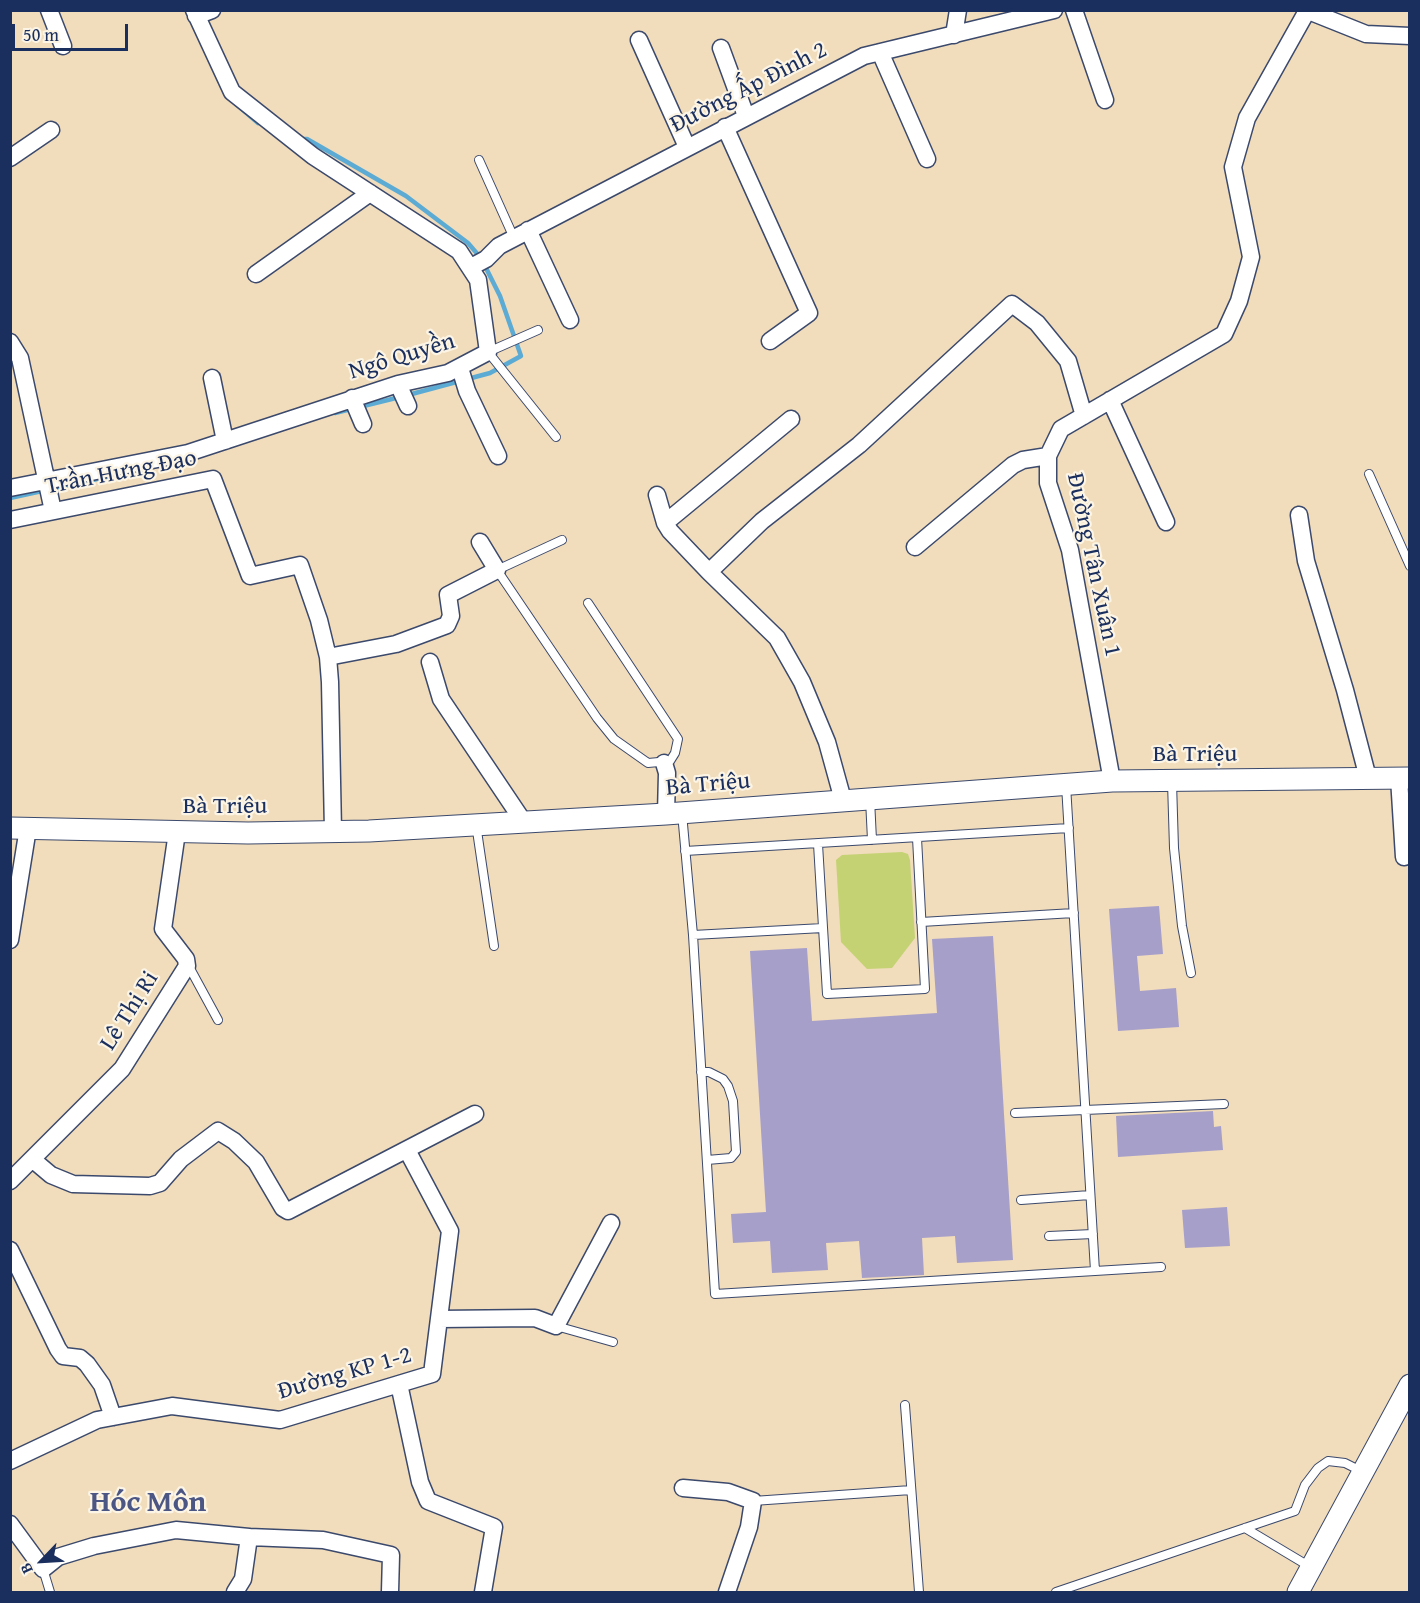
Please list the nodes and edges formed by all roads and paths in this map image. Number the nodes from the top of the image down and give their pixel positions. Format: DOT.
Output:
graph roads {
  1 [pos="49,10"];
  2 [pos="958,10"];
  3 [pos="1054,10"];
  4 [pos="1074,10"];
  5 [pos="1306,11"];
  6 [pos="201,13"];
  7 [pos="1335,16"];
  8 [pos="954,34"];
  9 [pos="1410,36"];
  10 [pos="639,40"];
  11 [pos="63,46"];
  12 [pos="721,48"];
  13 [pos="880,52"];
  14 [pos="1106,100"];
  15 [pos="746,116"];
  16 [pos="725,127"];
  17 [pos="51,130"];
  18 [pos="687,147"];
  19 [pos="10,158"];
  20 [pos="927,159"];
  21 [pos="479,160"];
  22 [pos="370,194"];
  23 [pos="521,234"];
  24 [pos="479,262"];
  25 [pos="256,274"];
  26 [pos="570,320"];
  27 [pos="538,330"];
  28 [pos="770,341"];
  29 [pos="10,342"];
  30 [pos="488,352"];
  31 [pos="460,370"];
  32 [pos="212,378"];
  33 [pos="399,386"];
  34 [pos="1110,400"];
  35 [pos="408,406"];
  36 [pos="1084,416"];
  37 [pos="791,419"];
  38 [pos="556,436"];
  39 [pos="225,441"];
  40 [pos="498,456"];
  41 [pos="1048,456"];
  42 [pos="1369,474"];
  43 [pos="46,482"];
  44 [pos="10,488"];
  45 [pos="657,495"];
  46 [pos="53,511"];
  47 [pos="1299,515"];
  48 [pos="10,520"];
  49 [pos="1166,522"];
  50 [pos="665,523"];
  51 [pos="562,540"];
  52 [pos="480,542"];
  53 [pos="915,547"];
  54 [pos="1410,566"];
  55 [pos="496,570"];
  56 [pos="709,572"];
  57 [pos="588,603"];
  58 [pos="328,657"];
  59 [pos="430,662"];
  60 [pos="664,762"];
  61 [pos="1368,778"];
  62 [pos="1404,778"];
  63 [pos="1112,781"];
  64 [pos="1172,781"];
  65 [pos="1066,784"];
  66 [pos="870,798"];
  67 [pos="843,800"];
  68 [pos="674,814"];
  69 [pos="523,821"];
  70 [pos="476,824"];
  71 [pos="19,828"];
  72 [pos="1069,828"];
  73 [pos="333,831"];
  74 [pos="177,832"];
  75 [pos="916,838"];
  76 [pos="872,840"];
  77 [pos="818,844"];
  78 [pos="685,851"];
  79 [pos="1404,857"];
  80 [pos="1074,913"];
  81 [pos="921,921"];
  82 [pos="823,928"];
  83 [pos="693,935"];
  84 [pos="10,940"];
  85 [pos="494,946"];
  86 [pos="187,962"];
  87 [pos="1191,973"];
  88 [pos="218,1020"];
  89 [pos="701,1072"];
  90 [pos="1224,1104"];
  91 [pos="1085,1110"];
  92 [pos="1015,1113"];
  93 [pos="475,1114"];
  94 [pos="407,1150"];
  95 [pos="32,1160"];
  96 [pos="707,1160"];
  97 [pos="10,1181"];
  98 [pos="1090,1196"];
  99 [pos="1021,1200"];
  100 [pos="611,1223"];
  101 [pos="1093,1234"];
  102 [pos="1050,1236"];
  103 [pos="10,1250"];
  104 [pos="1161,1267"];
  105 [pos="1095,1271"];
  106 [pos="439,1319"];
  107 [pos="556,1326"];
  108 [pos="613,1342"];
  109 [pos="399,1384"];
  110 [pos="1410,1385"];
  111 [pos="905,1405"];
  112 [pos="113,1417"];
  113 [pos="10,1461"];
  114 [pos="1363,1472"];
  115 [pos="683,1488"];
  116 [pos="911,1490"];
  117 [pos="753,1501"];
  118 [pos="10,1524"];
  119 [pos="1245,1528"];
  120 [pos="249,1537"];
  121 [pos="1312,1568"];
  122 [pos="43,1569"];
  123 [pos="51,1593"];
  124 [pos="235,1593"];
  125 [pos="390,1593"];
  126 [pos="483,1593"];
  127 [pos="727,1593"];
  128 [pos="919,1593"];
  129 [pos="1056,1593"];
  130 [pos="1298,1593"];
  1 -- 11 [label="street"];
  2 -- 8 [label="street"];
  3 -- 8 [label="street, Đường Ấp Đình 2"];
  4 -- 14 [label="street"];
  5 -- 7 [label="street"];
  5 -- 34 [label="street, Đường Tân Xuân 1"];
  6 -- 22 [label="street, Ngô Quyền"];
  7 -- 9 [label="street"];
  8 -- 13 [label="street, Đường Ấp Đình 2"];
  10 -- 18 [label="street"];
  12 -- 15 [label="street"];
  13 -- 15 [label="street, Đường Ấp Đình 2"];
  13 -- 20 [label="street"];
  15 -- 16 [label="street, Đường Ấp Đình 2"];
  16 -- 18 [label="street, Đường Ấp Đình 2"];
  16 -- 28 [label="street"];
  17 -- 19 [label="street"];
  18 -- 23 [label="street, Đường Ấp Đình 2"];
  21 -- 23 [label="lane"];
  22 -- 24 [label="street, Ngô Quyền"];
  22 -- 25 [label="street"];
  23 -- 24 [label="street, Đường Ấp Đình 2"];
  23 -- 26 [label="street"];
  24 -- 30 [label="street, Ngô Quyền"];
  27 -- 30 [label="lane"];
  29 -- 43 [label="street"];
  30 -- 31 [label="street, Ngô Quyền"];
  30 -- 38 [label="lane"];
  31 -- 33 [label="street, Ngô Quyền"];
  31 -- 40 [label="street"];
  32 -- 39 [label="street"];
  33 -- 35 [label="street"];
  33 -- 39 [label="street, Ngô Quyền"];
  34 -- 36 [label="street, Đường Tân Xuân 1"];
  34 -- 49 [label="street"];
  36 -- 41 [label="street, Đường Tân Xuân 1"];
  36 -- 56 [label="street"];
  37 -- 50 [label="street"];
  39 -- 43 [label="street, Ngô Quyền"];
  41 -- 53 [label="street"];
  41 -- 63 [label="street, Đường Tân Xuân 1"];
  42 -- 54 [label="lane"];
  43 -- 44 [label="street, Ngô Quyền"];
  43 -- 46 [label="street"];
  45 -- 50 [label="street"];
  46 -- 48 [label="street, Trần Hưng Đạo"];
  46 -- 58 [label="street, Trần Hưng Đạo"];
  47 -- 61 [label="street"];
  50 -- 56 [label="street"];
  51 -- 55 [label="lane"];
  52 -- 55 [label="street"];
  55 -- 58 [label="street"];
  55 -- 60 [label="lane"];
  56 -- 67 [label="street"];
  57 -- 60 [label="lane"];
  58 -- 73 [label="street, Trần Hưng Đạo"];
  59 -- 69 [label="street"];
  60 -- 68 [label="street"];
  61 -- 62 [label="street, Bà Triệu"];
  61 -- 64 [label="street, Bà Triệu"];
  62 -- 79 [label="street"];
  63 -- 64 [label="street, Bà Triệu"];
  63 -- 65 [label="street, Bà Triệu"];
  64 -- 87 [label="lane"];
  65 -- 66 [label="street, Bà Triệu"];
  65 -- 72 [label="lane"];
  66 -- 67 [label="street, Bà Triệu"];
  66 -- 76 [label="lane"];
  67 -- 68 [label="street, Bà Triệu"];
  68 -- 69 [label="street, Bà Triệu"];
  68 -- 78 [label="lane"];
  69 -- 70 [label="street, Bà Triệu"];
  70 -- 73 [label="street, Bà Triệu"];
  70 -- 85 [label="lane"];
  71 -- 74 [label="street, Bà Triệu"];
  71 -- 84 [label="street"];
  72 -- 75 [label="lane"];
  72 -- 80 [label="lane"];
  73 -- 74 [label="street, Bà Triệu"];
  74 -- 86 [label="street, Lê Thị Ri"];
  75 -- 76 [label="lane"];
  75 -- 81 [label="lane"];
  76 -- 77 [label="lane"];
  77 -- 78 [label="lane"];
  77 -- 82 [label="lane"];
  78 -- 83 [label="lane"];
  80 -- 81 [label="lane"];
  80 -- 91 [label="lane"];
  81 -- 82 [label="lane"];
  82 -- 83 [label="lane"];
  83 -- 89 [label="lane"];
  86 -- 88 [label="lane"];
  86 -- 95 [label="street, Lê Thị Ri"];
  89 -- 96 [label="lane"];
  89 -- 96 [label="lane"];
  90 -- 91 [label="lane"];
  91 -- 92 [label="lane"];
  91 -- 98 [label="lane"];
  93 -- 94 [label="street"];
  94 -- 95 [label="street"];
  94 -- 106 [label="street"];
  95 -- 97 [label="street, Lê Thị Ri"];
  96 -- 105 [label="lane"];
  98 -- 99 [label="lane"];
  98 -- 101 [label="lane"];
  100 -- 107 [label="street"];
  101 -- 102 [label="lane"];
  101 -- 105 [label="lane"];
  103 -- 112 [label="street"];
  104 -- 105 [label="lane"];
  106 -- 107 [label="street"];
  106 -- 109 [label="street, Đường KP 1-2"];
  107 -- 108 [label="lane"];
  109 -- 112 [label="street, Đường KP 1-2"];
  109 -- 126 [label="street"];
  110 -- 114 [label="street"];
  111 -- 116 [label="lane"];
  112 -- 113 [label="street, Đường KP 1-2"];
  114 -- 119 [label="lane"];
  114 -- 121 [label="street"];
  115 -- 117 [label="street"];
  116 -- 117 [label="lane"];
  116 -- 128 [label="lane"];
  117 -- 127 [label="street"];
  118 -- 122 [label="street"];
  119 -- 121 [label="lane"];
  119 -- 129 [label="lane"];
  120 -- 122 [label="street"];
  120 -- 124 [label="street"];
  120 -- 125 [label="street"];
  121 -- 130 [label="street"];
  122 -- 123 [label="lane"];
}
